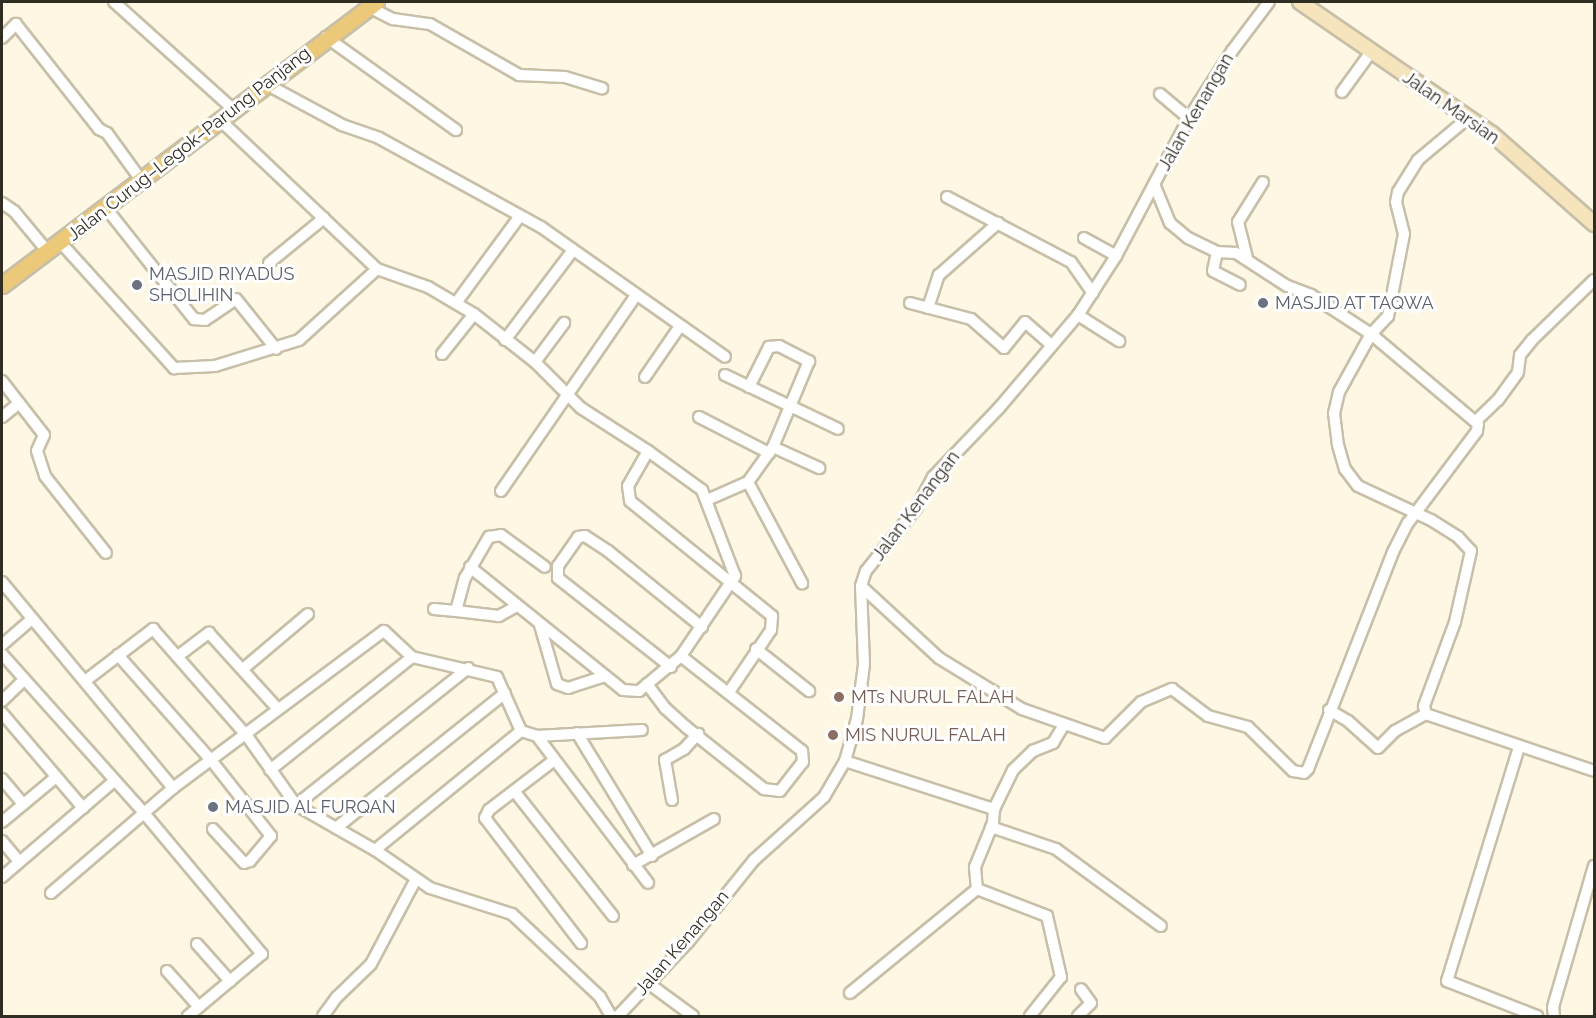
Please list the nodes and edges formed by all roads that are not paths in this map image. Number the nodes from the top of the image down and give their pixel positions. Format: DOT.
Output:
graph roads {
  1 [pos="114,2"];
  2 [pos="1269,2"];
  3 [pos="1300,2"];
  4 [pos="372,4"];
  5 [pos="326,37"];
  6 [pos="2,38"];
  7 [pos="1371,52"];
  8 [pos="266,84"];
  9 [pos="602,88"];
  10 [pos="1342,92"];
  11 [pos="1160,94"];
  12 [pos="233,109"];
  13 [pos="1190,118"];
  14 [pos="1468,118"];
  15 [pos="219,119"];
  16 [pos="456,130"];
  17 [pos="141,180"];
  18 [pos="1263,182"];
  19 [pos="1154,184"];
  20 [pos="947,197"];
  21 [pos="2,203"];
  22 [pos="106,208"];
  23 [pos="520,216"];
  24 [pos="324,218"];
  25 [pos="998,223"];
  26 [pos="1594,224"];
  27 [pos="1084,238"];
  28 [pos="62,243"];
  29 [pos="573,250"];
  30 [pos="48,252"];
  31 [pos="1216,252"];
  32 [pos="1116,256"];
  33 [pos="1247,258"];
  34 [pos="269,263"];
  35 [pos="377,269"];
  36 [pos="1594,279"];
  37 [pos="2,285"];
  38 [pos="1240,285"];
  39 [pos="1093,293"];
  40 [pos="636,295"];
  41 [pos="456,303"];
  42 [pos="909,303"];
  43 [pos="928,308"];
  44 [pos="474,314"];
  45 [pos="1078,315"];
  46 [pos="564,323"];
  47 [pos="680,326"];
  48 [pos="1371,334"];
  49 [pos="506,340"];
  50 [pos="1119,341"];
  51 [pos="1051,345"];
  52 [pos="276,349"];
  53 [pos="442,354"];
  54 [pos="725,357"];
  55 [pos="535,362"];
  56 [pos="725,375"];
  57 [pos="645,377"];
  58 [pos="2,381"];
  59 [pos="749,387"];
  60 [pos="567,394"];
  61 [pos="19,404"];
  62 [pos="791,409"];
  63 [pos="2,417"];
  64 [pos="699,417"];
  65 [pos="1476,420"];
  66 [pos="838,429"];
  67 [pos="771,450"];
  68 [pos="648,451"];
  69 [pos="819,468"];
  70 [pos="748,482"];
  71 [pos="501,491"];
  72 [pos="707,500"];
  73 [pos="1418,513"];
  74 [pos="106,553"];
  75 [pos="470,567"];
  76 [pos="544,567"];
  77 [pos="2,582"];
  78 [pos="732,582"];
  79 [pos="802,583"];
  80 [pos="861,586"];
  81 [pos="518,606"];
  82 [pos="434,609"];
  83 [pos="456,611"];
  84 [pos="308,614"];
  85 [pos="32,619"];
  86 [pos="540,625"];
  87 [pos="702,627"];
  88 [pos="2,645"];
  89 [pos="756,649"];
  90 [pos="2,654"];
  91 [pos="117,655"];
  92 [pos="178,656"];
  93 [pos="681,656"];
  94 [pos="412,657"];
  95 [pos="671,667"];
  96 [pos="468,668"];
  97 [pos="243,669"];
  98 [pos="605,676"];
  99 [pos="24,680"];
  100 [pos="85,681"];
  101 [pos="647,684"];
  102 [pos="809,691"];
  103 [pos="729,692"];
  104 [pos="505,693"];
  105 [pos="2,700"];
  106 [pos="278,709"];
  107 [pos="1329,710"];
  108 [pos="2,713"];
  109 [pos="1426,714"];
  110 [pos="1064,725"];
  111 [pos="521,730"];
  112 [pos="642,730"];
  113 [pos="576,733"];
  114 [pos="698,734"];
  115 [pos="247,736"];
  116 [pos="537,736"];
  117 [pos="1520,747"];
  118 [pos="211,760"];
  119 [pos="553,761"];
  120 [pos="845,761"];
  121 [pos="270,770"];
  122 [pos="1594,771"];
  123 [pos="2,778"];
  124 [pos="55,778"];
  125 [pos="113,783"];
  126 [pos="173,788"];
  127 [pos="515,792"];
  128 [pos="672,800"];
  129 [pos="23,804"];
  130 [pos="296,805"];
  131 [pos="83,808"];
  132 [pos="994,809"];
  133 [pos="144,813"];
  134 [pos="714,819"];
  135 [pos="2,822"];
  136 [pos="991,827"];
  137 [pos="336,828"];
  138 [pos="213,829"];
  139 [pos="2,841"];
  140 [pos="375,850"];
  141 [pos="652,856"];
  142 [pos="19,861"];
  143 [pos="633,865"];
  144 [pos="1594,866"];
  145 [pos="2,877"];
  146 [pos="416,879"];
  147 [pos="648,884"];
  148 [pos="977,889"];
  149 [pos="51,893"];
  150 [pos="613,916"];
  151 [pos="1161,926"];
  152 [pos="580,943"];
  153 [pos="197,944"];
  154 [pos="167,970"];
  155 [pos="230,981"];
  156 [pos="648,983"];
  157 [pos="1081,989"];
  158 [pos="850,993"];
  159 [pos="199,1007"];
  160 [pos="188,1017"];
  161 [pos="323,1017"];
  162 [pos="611,1017"];
  163 [pos="618,1017"];
  164 [pos="693,1017"];
  165 [pos="1030,1017"];
  166 [pos="1078,1017"];
  167 [pos="1538,1017"];
  168 [pos="1554,1017"];
  1 -- 12 [label="street"];
  2 -- 13 [label="street, Jalan Kenangan"];
  3 -- 7 [label="street, Jalan Marsian"];
  4 -- 5 [label="main road, Jalan Curug–Legok–Parung Panjang"];
  4 -- 9 [label="street"];
  5 -- 8 [label="main road, Jalan Curug–Legok–Parung Panjang"];
  5 -- 16 [label="street"];
  6 -- 17 [label="street"];
  7 -- 10 [label="street"];
  7 -- 14 [label="street, Jalan Marsian"];
  8 -- 12 [label="main road, Jalan Curug–Legok–Parung Panjang"];
  8 -- 23 [label="street"];
  11 -- 13 [label="street"];
  12 -- 15 [label="main road, Jalan Curug–Legok–Parung Panjang"];
  13 -- 19 [label="street, Jalan Kenangan"];
  14 -- 26 [label="street, Jalan Marsian"];
  14 -- 48 [label="street"];
  15 -- 17 [label="main road, Jalan Curug–Legok–Parung Panjang"];
  15 -- 24 [label="street"];
  17 -- 22 [label="main road, Jalan Curug–Legok–Parung Panjang"];
  18 -- 33 [label="street"];
  19 -- 31 [label="street"];
  19 -- 32 [label="street, Jalan Kenangan"];
  20 -- 25 [label="street"];
  21 -- 30 [label="street"];
  22 -- 28 [label="main road, Jalan Curug–Legok–Parung Panjang"];
  22 -- 52 [label="street"];
  23 -- 29 [label="street"];
  23 -- 41 [label="street"];
  24 -- 34 [label="street"];
  24 -- 35 [label="street"];
  25 -- 39 [label="street"];
  25 -- 43 [label="street"];
  27 -- 32 [label="street"];
  28 -- 30 [label="main road, Jalan Curug–Legok–Parung Panjang"];
  28 -- 52 [label="street"];
  29 -- 40 [label="street"];
  29 -- 49 [label="street"];
  30 -- 37 [label="main road, Jalan Curug–Legok–Parung Panjang"];
  31 -- 33 [label="street"];
  31 -- 38 [label="street"];
  32 -- 39 [label="street, Jalan Kenangan"];
  33 -- 48 [label="street"];
  35 -- 41 [label="street"];
  35 -- 52 [label="street"];
  36 -- 65 [label="street"];
  39 -- 45 [label="street, Jalan Kenangan"];
  40 -- 47 [label="street"];
  40 -- 60 [label="street"];
  41 -- 44 [label="street"];
  42 -- 43 [label="street"];
  43 -- 51 [label="street"];
  44 -- 49 [label="street"];
  44 -- 53 [label="street"];
  45 -- 50 [label="street"];
  45 -- 51 [label="street, Jalan Kenangan"];
  46 -- 55 [label="street"];
  47 -- 54 [label="street"];
  47 -- 57 [label="street"];
  48 -- 65 [label="street"];
  48 -- 73 [label="street"];
  49 -- 55 [label="street"];
  51 -- 80 [label="street, Jalan Kenangan"];
  55 -- 60 [label="street"];
  56 -- 59 [label="street"];
  58 -- 61 [label="street"];
  59 -- 62 [label="street"];
  59 -- 62 [label="street"];
  60 -- 68 [label="street"];
  60 -- 71 [label="street"];
  61 -- 63 [label="street"];
  61 -- 74 [label="street"];
  62 -- 66 [label="street"];
  62 -- 67 [label="street"];
  64 -- 67 [label="street"];
  65 -- 73 [label="street"];
  67 -- 69 [label="street"];
  67 -- 70 [label="street"];
  68 -- 72 [label="street"];
  68 -- 78 [label="street"];
  70 -- 72 [label="street"];
  70 -- 79 [label="street"];
  72 -- 78 [label="street"];
  73 -- 107 [label="street"];
  73 -- 109 [label="street"];
  75 -- 76 [label="street"];
  75 -- 81 [label="street"];
  75 -- 83 [label="street"];
  77 -- 85 [label="street"];
  78 -- 87 [label="street"];
  78 -- 89 [label="street"];
  80 -- 110 [label="street"];
  80 -- 120 [label="street, Jalan Kenangan"];
  81 -- 83 [label="street"];
  81 -- 86 [label="street"];
  82 -- 83 [label="street"];
  84 -- 97 [label="street"];
  85 -- 88 [label="street"];
  85 -- 100 [label="street"];
  86 -- 98 [label="street"];
  86 -- 98 [label="street"];
  87 -- 93 [label="street"];
  87 -- 95 [label="street"];
  89 -- 102 [label="street"];
  89 -- 103 [label="street"];
  90 -- 99 [label="street"];
  91 -- 92 [label="street"];
  91 -- 100 [label="street"];
  91 -- 118 [label="street"];
  92 -- 97 [label="street"];
  92 -- 115 [label="street"];
  93 -- 95 [label="street"];
  93 -- 103 [label="street"];
  94 -- 96 [label="street"];
  94 -- 106 [label="street"];
  94 -- 121 [label="street"];
  95 -- 101 [label="street"];
  96 -- 104 [label="street"];
  96 -- 130 [label="street"];
  97 -- 106 [label="street"];
  98 -- 101 [label="street"];
  99 -- 105 [label="street"];
  99 -- 125 [label="street"];
  100 -- 126 [label="street"];
  101 -- 114 [label="street"];
  103 -- 114 [label="street"];
  104 -- 111 [label="street"];
  104 -- 137 [label="street"];
  106 -- 115 [label="street"];
  107 -- 109 [label="street"];
  107 -- 110 [label="street"];
  108 -- 124 [label="street"];
  109 -- 117 [label="street"];
  110 -- 132 [label="street"];
  111 -- 116 [label="street"];
  111 -- 140 [label="street"];
  112 -- 113 [label="street"];
  113 -- 116 [label="street"];
  113 -- 141 [label="street"];
  114 -- 128 [label="street"];
  115 -- 118 [label="street"];
  115 -- 121 [label="street"];
  116 -- 119 [label="street"];
  117 -- 122 [label="street"];
  117 -- 167 [label="street"];
  118 -- 126 [label="street"];
  118 -- 138 [label="street"];
  119 -- 127 [label="street"];
  119 -- 143 [label="street"];
  120 -- 132 [label="street"];
  120 -- 156 [label="street, Jalan Kenangan"];
  121 -- 130 [label="street"];
  123 -- 129 [label="street"];
  124 -- 129 [label="street"];
  124 -- 131 [label="street"];
  125 -- 131 [label="street"];
  125 -- 133 [label="street"];
  126 -- 133 [label="street"];
  127 -- 150 [label="street"];
  127 -- 152 [label="street"];
  129 -- 135 [label="street"];
  130 -- 137 [label="street"];
  131 -- 142 [label="street"];
  132 -- 136 [label="street"];
  133 -- 149 [label="street"];
  133 -- 155 [label="street"];
  134 -- 141 [label="street"];
  136 -- 148 [label="street"];
  136 -- 151 [label="street"];
  137 -- 140 [label="street"];
  139 -- 142 [label="street"];
  140 -- 146 [label="street"];
  141 -- 143 [label="street"];
  142 -- 145 [label="street"];
  143 -- 147 [label="street"];
  144 -- 168 [label="street"];
  146 -- 161 [label="street"];
  146 -- 162 [label="street"];
  148 -- 158 [label="street"];
  148 -- 165 [label="street"];
  153 -- 155 [label="street"];
  154 -- 159 [label="street"];
  155 -- 159 [label="street"];
  156 -- 163 [label="street, Jalan Kenangan"];
  156 -- 164 [label="street"];
  157 -- 166 [label="street"];
  159 -- 160 [label="street"];
}
